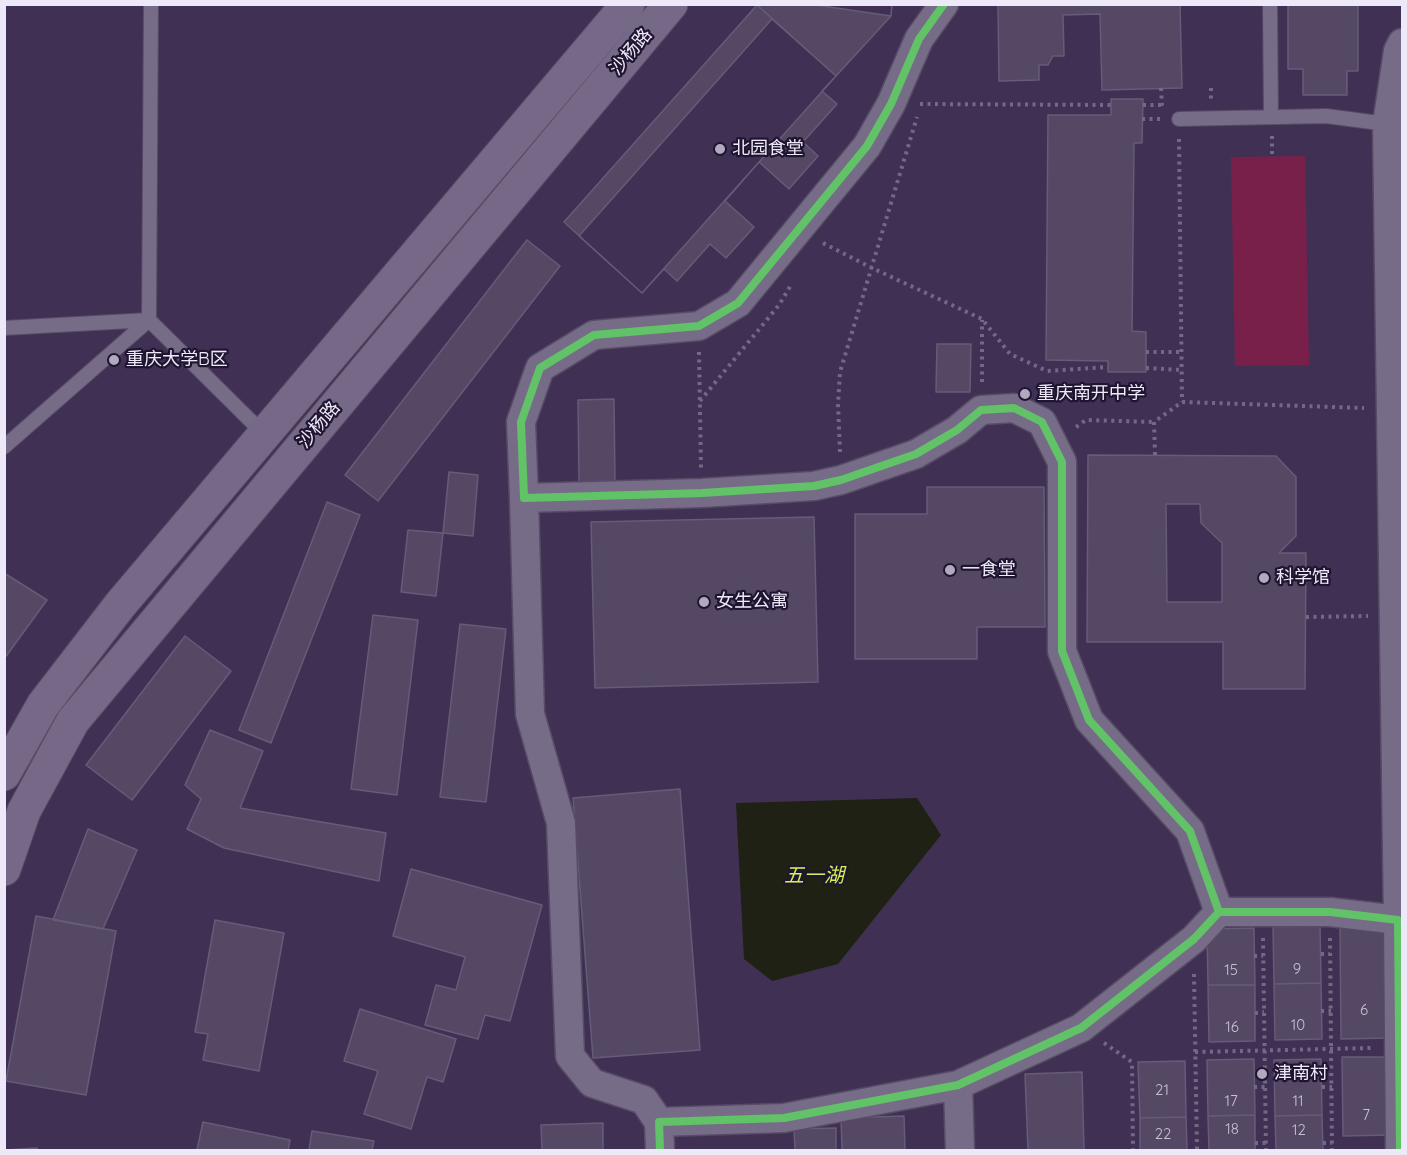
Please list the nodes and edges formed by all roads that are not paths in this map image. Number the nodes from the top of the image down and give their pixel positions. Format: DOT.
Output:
graph roads {
  1 [pos="151,4"];
  2 [pos="628,4"];
  3 [pos="671,4"];
  4 [pos="944,4"];
  5 [pos="1270,4"];
  6 [pos="1402,43"];
  7 [pos="1271,117"];
  8 [pos="1179,118"];
  9 [pos="1387,124"];
  10 [pos="149,320"];
  11 [pos="4,328"];
  12 [pos="266,435"];
  13 [pos="4,447"];
  14 [pos="524,498"];
  15 [pos="4,774"];
  16 [pos="4,869"];
  17 [pos="1219,912"];
  18 [pos="1398,920"];
  19 [pos="957,1085"];
  20 [pos="659,1122"];
  21 [pos="660,1150"];
  22 [pos="960,1150"];
  23 [pos="1400,1150"];
  1 -- 10 [label="lane"];
  2 -- 12 [label="main road, 沙杨路"];
  3 -- 16 [label="main road, 沙杨路"];
  4 -- 14 [label="street"];
  5 -- 7 [label="lane"];
  6 -- 9 [label="street"];
  7 -- 8 [label="lane"];
  7 -- 9 [label="lane"];
  9 -- 18 [label="street"];
  10 -- 11 [label="lane"];
  10 -- 12 [label="lane"];
  10 -- 13 [label="lane"];
  12 -- 15 [label="main road, 沙杨路"];
  14 -- 17 [label="street"];
  14 -- 20 [label="street"];
  17 -- 18 [label="street"];
  17 -- 19 [label="street"];
  18 -- 23 [label="street"];
  19 -- 20 [label="street"];
  19 -- 22 [label="street"];
  20 -- 21 [label="street"];
}
